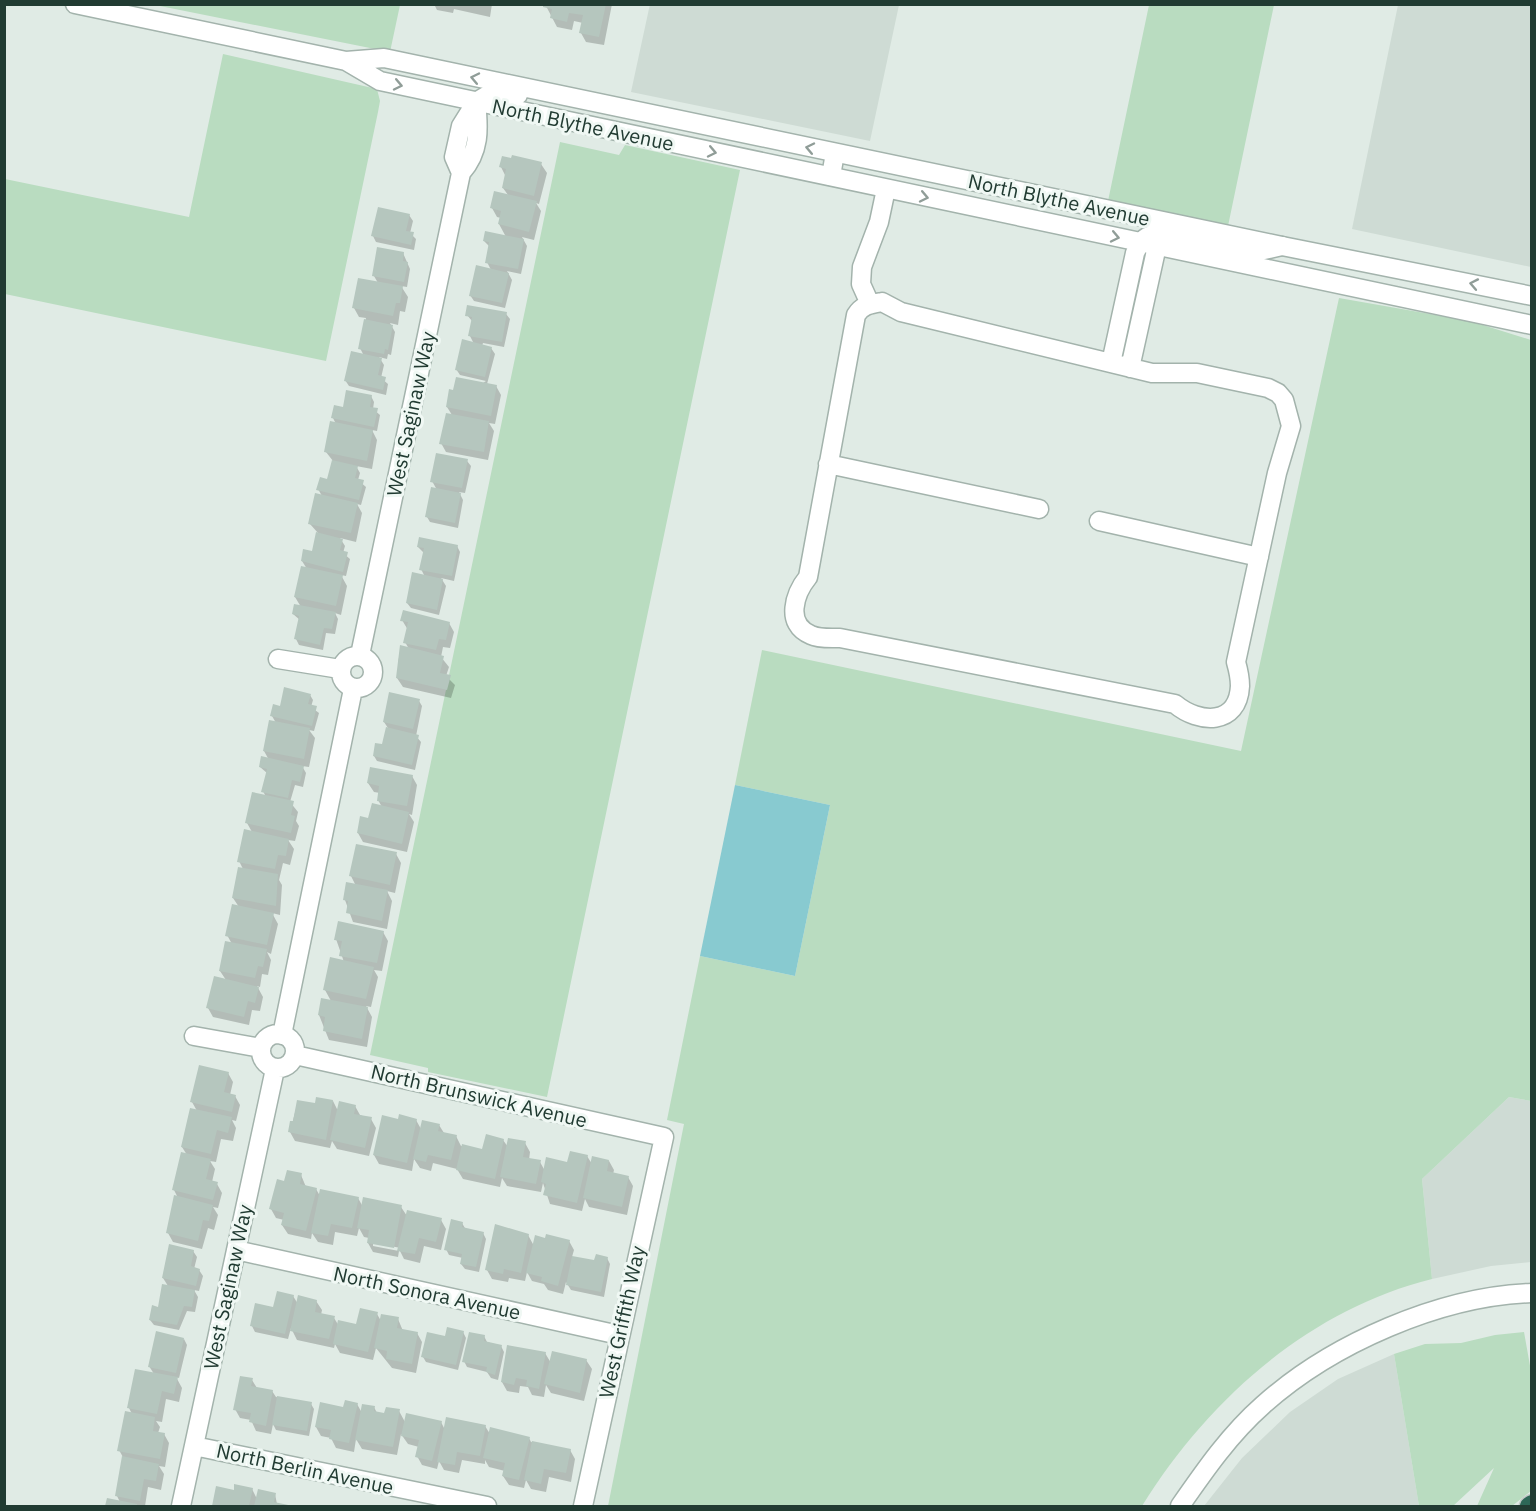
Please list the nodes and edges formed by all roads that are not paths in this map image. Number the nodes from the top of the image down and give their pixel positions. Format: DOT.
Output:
graph roads {
  1 [pos="75,4"];
  2 [pos="346,61"];
  3 [pos="476,102"];
  4 [pos="628,109"];
  5 [pos="835,153"];
  6 [pos="831,176"];
  7 [pos="886,189"];
  8 [pos="1148,244"];
  9 [pos="1282,246"];
  10 [pos="1532,296"];
  11 [pos="870,304"];
  12 [pos="1123,307"];
  13 [pos="1143,311"];
  14 [pos="1532,325"];
  15 [pos="1111,363"];
  16 [pos="1130,368"];
  17 [pos="828,464"];
  18 [pos="1039,509"];
  19 [pos="1099,521"];
  20 [pos="1259,557"];
  21 [pos="360,655"];
  22 [pos="278,659"];
  23 [pos="340,669"];
  24 [pos="353,689"];
  25 [pos="282,1035"];
  26 [pos="194,1036"];
  27 [pos="261,1048"];
  28 [pos="295,1055"];
  29 [pos="274,1068"];
  30 [pos="664,1137"];
  31 [pos="236,1250"];
  32 [pos="1532,1293"];
  33 [pos="619,1335"];
  34 [pos="194,1446"];
  35 [pos="182,1506"];
  36 [pos="487,1506"];
  37 [pos="583,1506"];
  38 [pos="1180,1506"];
  1 -- 2 [label="street, North Blythe Avenue"];
  2 -- 3 [label="street, North Blythe Avenue, one-way"];
  4 -- 2 [label="street, North Blythe Avenue, one-way"];
  3 -- 4 [label="street, North Blythe Avenue"];
  3 -- 6 [label="street, North Blythe Avenue, one-way"];
  3 -- 21 [label="street, West Saginaw Way"];
  5 -- 4 [label="street, North Blythe Avenue, one-way"];
  5 -- 6 [label="street"];
  5 -- 9 [label="street, North Blythe Avenue"];
  6 -- 7 [label="street, North Blythe Avenue"];
  7 -- 8 [label="street, North Blythe Avenue, one-way"];
  7 -- 11 [label="street"];
  8 -- 9 [label="street, North Blythe Avenue"];
  8 -- 12 [label="street"];
  8 -- 13 [label="street"];
  8 -- 14 [label="street, North Blythe Avenue"];
  10 -- 9 [label="street, North Blythe Avenue, one-way"];
  11 -- 15 [label="street"];
  11 -- 17 [label="street"];
  12 -- 13 [label="street"];
  12 -- 15 [label="street"];
  13 -- 16 [label="street"];
  15 -- 16 [label="street"];
  16 -- 20 [label="street"];
  17 -- 18 [label="street"];
  17 -- 20 [label="street"];
  19 -- 20 [label="street"];
  21 -- 23 [label="street"];
  21 -- 24 [label="street"];
  22 -- 23 [label="street"];
  23 -- 24 [label="street"];
  24 -- 25 [label="street"];
  25 -- 27 [label="street"];
  25 -- 28 [label="street"];
  26 -- 27 [label="street"];
  27 -- 29 [label="street"];
  28 -- 29 [label="street"];
  28 -- 30 [label="street, North Brunswick Avenue"];
  29 -- 31 [label="street, West Saginaw Way"];
  30 -- 33 [label="street, West Griffith Way"];
  31 -- 33 [label="street, North Sonora Avenue"];
  31 -- 34 [label="street, West Saginaw Way"];
  32 -- 38 [label="street"];
  33 -- 37 [label="street, West Griffith Way"];
  34 -- 35 [label="street, West Saginaw Way"];
  34 -- 36 [label="street, North Berlin Avenue"];
}
